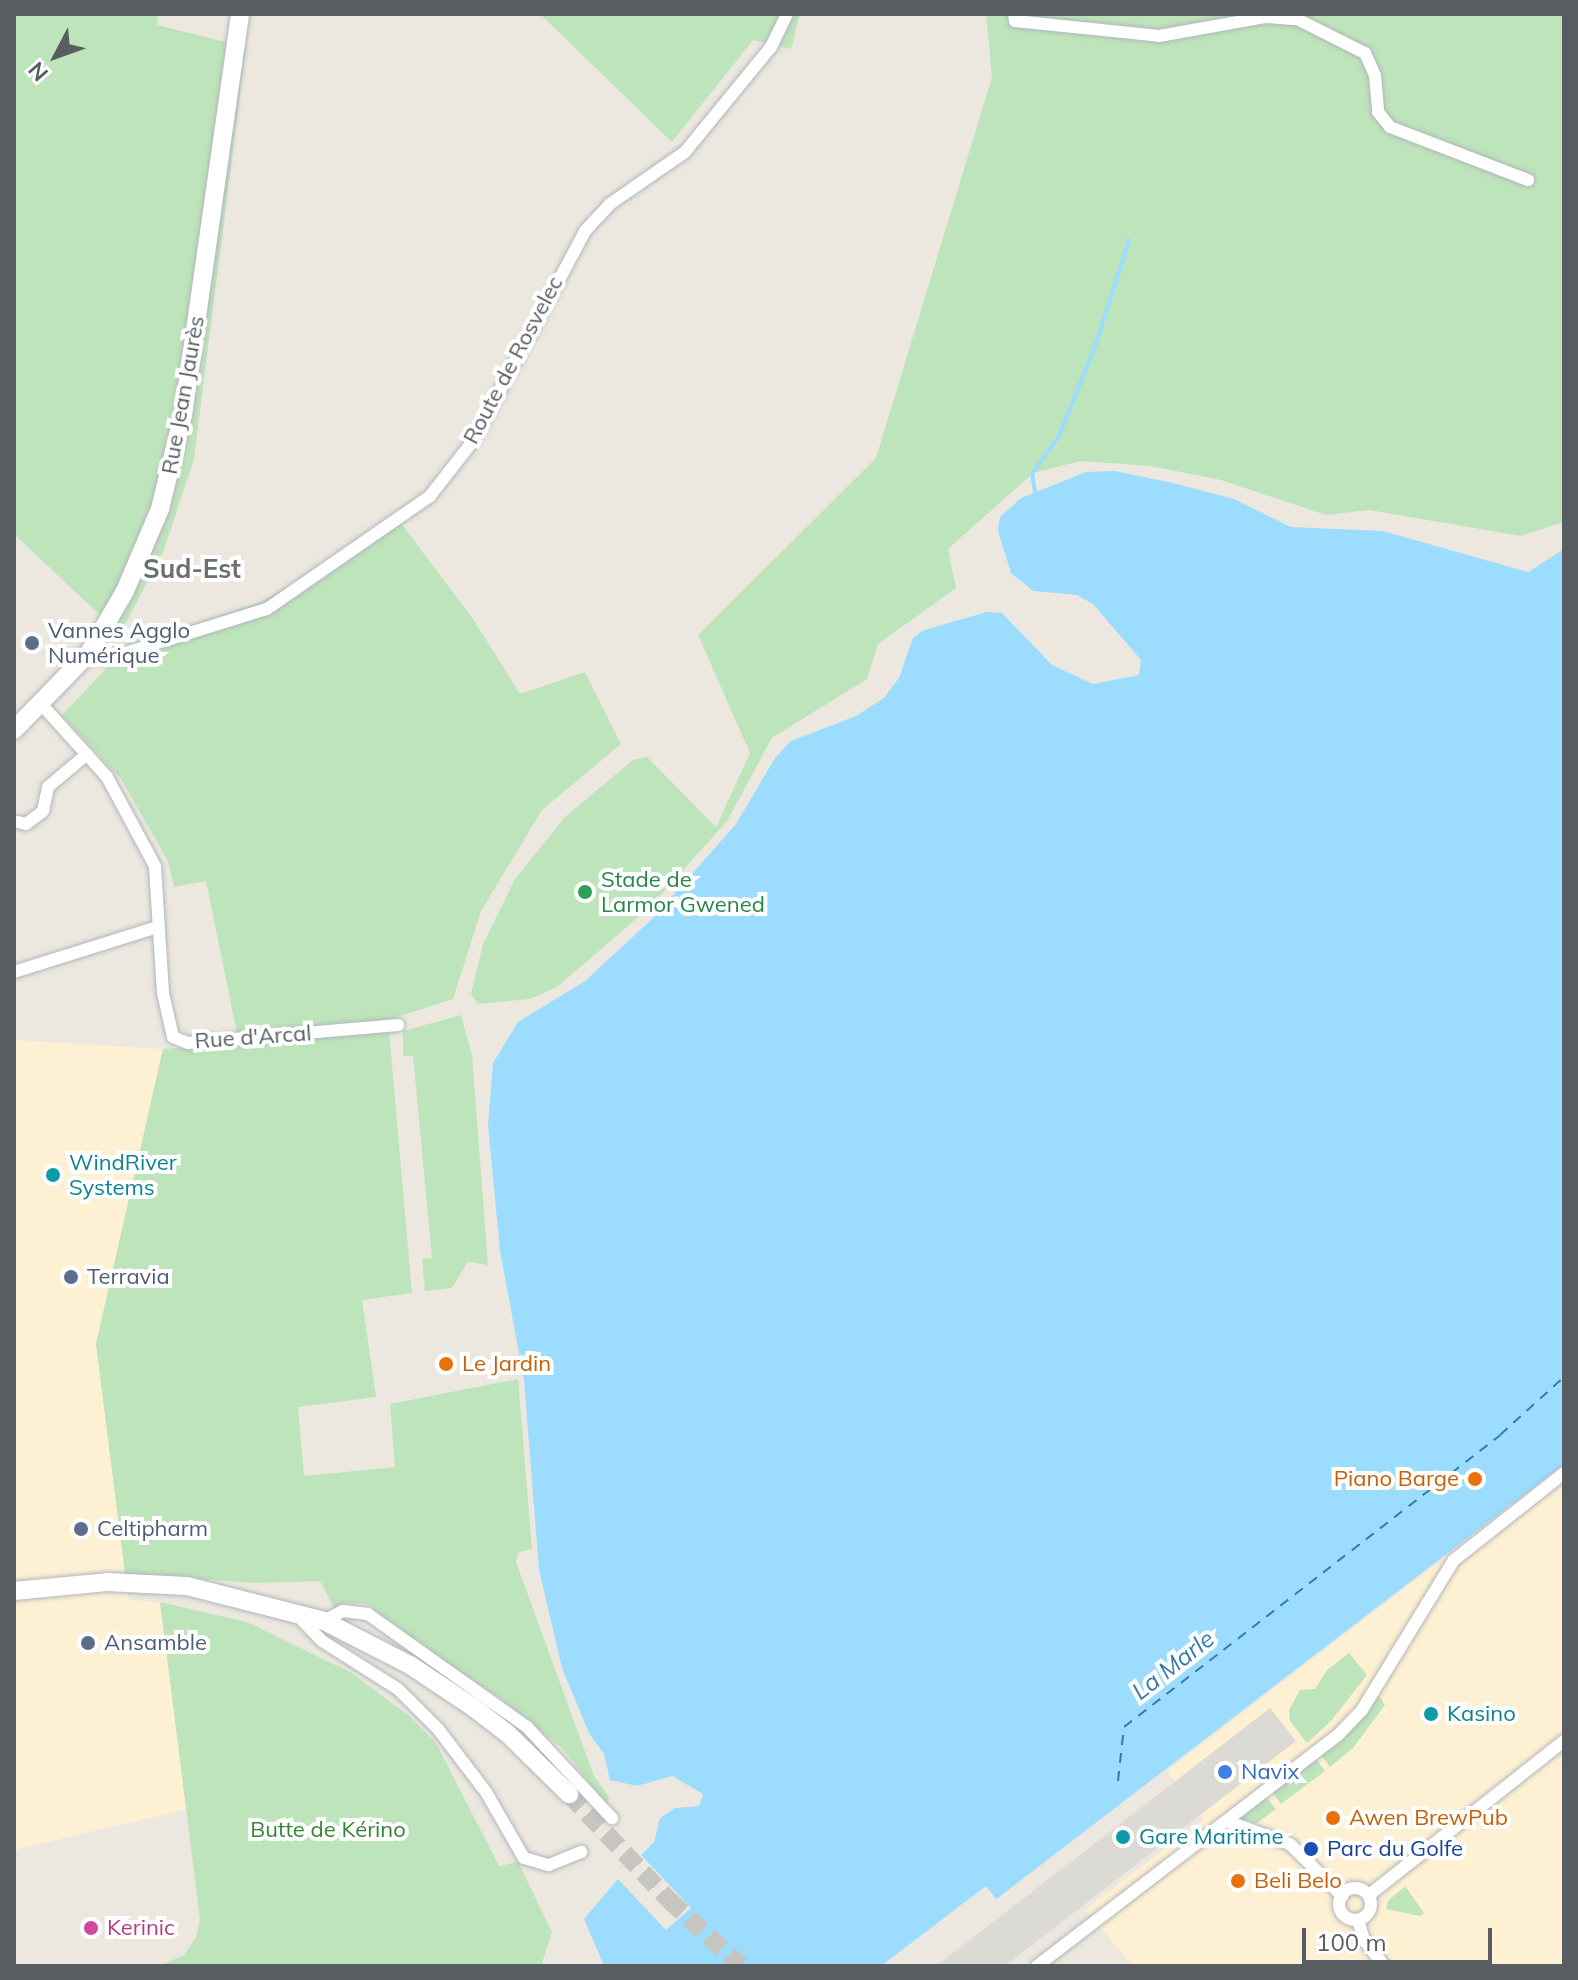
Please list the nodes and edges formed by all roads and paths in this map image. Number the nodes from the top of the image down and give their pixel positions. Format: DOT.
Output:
graph roads {
  1 [pos="240,14"];
  2 [pos="787,14"];
  3 [pos="1014,14"];
  4 [pos="1528,180"];
  5 [pos="89,653"];
  6 [pos="42,705"];
  7 [pos="19,719"];
  8 [pos="87,754"];
  9 [pos="18,822"];
  10 [pos="158,927"];
  11 [pos="14,972"];
  12 [pos="398,1025"];
  13 [pos="1564,1473"];
  14 [pos="14,1591"];
  15 [pos="293,1611"];
  16 [pos="324,1621"];
  17 [pos="1564,1741"];
  18 [pos="569,1794"];
  19 [pos="612,1818"];
  20 [pos="1226,1821"];
  21 [pos="581,1852"];
  22 [pos="1369,1895"];
  23 [pos="1342,1896"];
  24 [pos="1358,1920"];
  25 [pos="1037,1966"];
  26 [pos="1384,1966"];
  1 -- 5 [label="main road, Rue Jean Jaurès"];
  2 -- 5 [label="street, Route de Rosvelec"];
  3 -- 4 [label="street"];
  5 -- 6 [label="main road, Rue Jean Jaurès"];
  6 -- 7 [label="main road, Rue Jean Jaurès"];
  6 -- 8 [label="street, Rue d'Arcal"];
  8 -- 9 [label="street"];
  8 -- 10 [label="street, Rue d'Arcal"];
  10 -- 11 [label="street"];
  10 -- 12 [label="street, Rue d'Arcal"];
  13 -- 20 [label="street"];
  14 -- 15 [label="main road"];
  15 -- 16 [label="main road"];
  15 -- 21 [label="street"];
  16 -- 18 [label="main road"];
  16 -- 19 [label="street"];
  17 -- 22 [label="street"];
  20 -- 23 [label="street"];
  20 -- 25 [label="street"];
  22 -- 23 [label="street"];
  22 -- 24 [label="street"];
  23 -- 24 [label="street"];
  24 -- 26 [label="street"];
}
